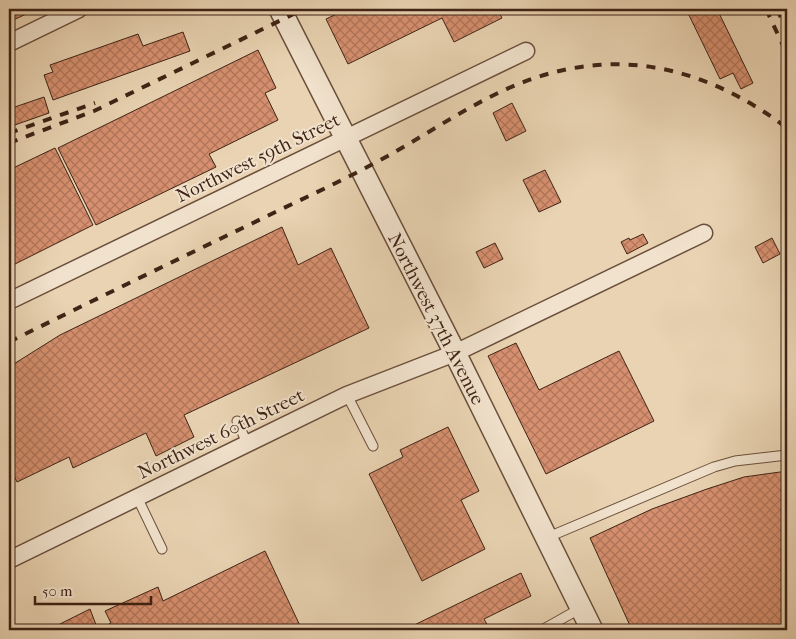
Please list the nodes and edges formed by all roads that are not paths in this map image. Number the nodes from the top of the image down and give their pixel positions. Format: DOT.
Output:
graph roads {
  1 [pos="80,9"];
  2 [pos="280,9"];
  3 [pos="9,43"];
  4 [pos="526,51"];
  5 [pos="344,138"];
  6 [pos="704,233"];
  7 [pos="9,301"];
  8 [pos="455,353"];
  9 [pos="347,395"];
  10 [pos="237,421"];
  11 [pos="247,443"];
  12 [pos="373,446"];
  13 [pos="787,455"];
  14 [pos="137,498"];
  15 [pos="546,538"];
  16 [pos="162,549"];
  17 [pos="9,560"];
  18 [pos="581,607"];
  19 [pos="542,630"];
  20 [pos="592,630"];
  1 -- 3 [label="street"];
  2 -- 5 [label="street, Northwest 37th Avenue"];
  4 -- 5 [label="street, Northwest 59th Street"];
  5 -- 7 [label="street, Northwest 59th Street"];
  5 -- 8 [label="street, Northwest 37th Avenue"];
  6 -- 8 [label="street, Northwest 60th Street"];
  8 -- 9 [label="street, Northwest 60th Street"];
  8 -- 15 [label="street, Northwest 37th Avenue"];
  9 -- 11 [label="street, Northwest 60th Street"];
  9 -- 12 [label="lane"];
  10 -- 11 [label="lane"];
  11 -- 14 [label="street, Northwest 60th Street"];
  13 -- 15 [label="lane"];
  14 -- 16 [label="lane"];
  14 -- 17 [label="street, Northwest 60th Street"];
  15 -- 18 [label="street, Northwest 37th Avenue"];
  18 -- 19 [label="lane"];
  18 -- 20 [label="street, Northwest 37th Avenue"];
}
